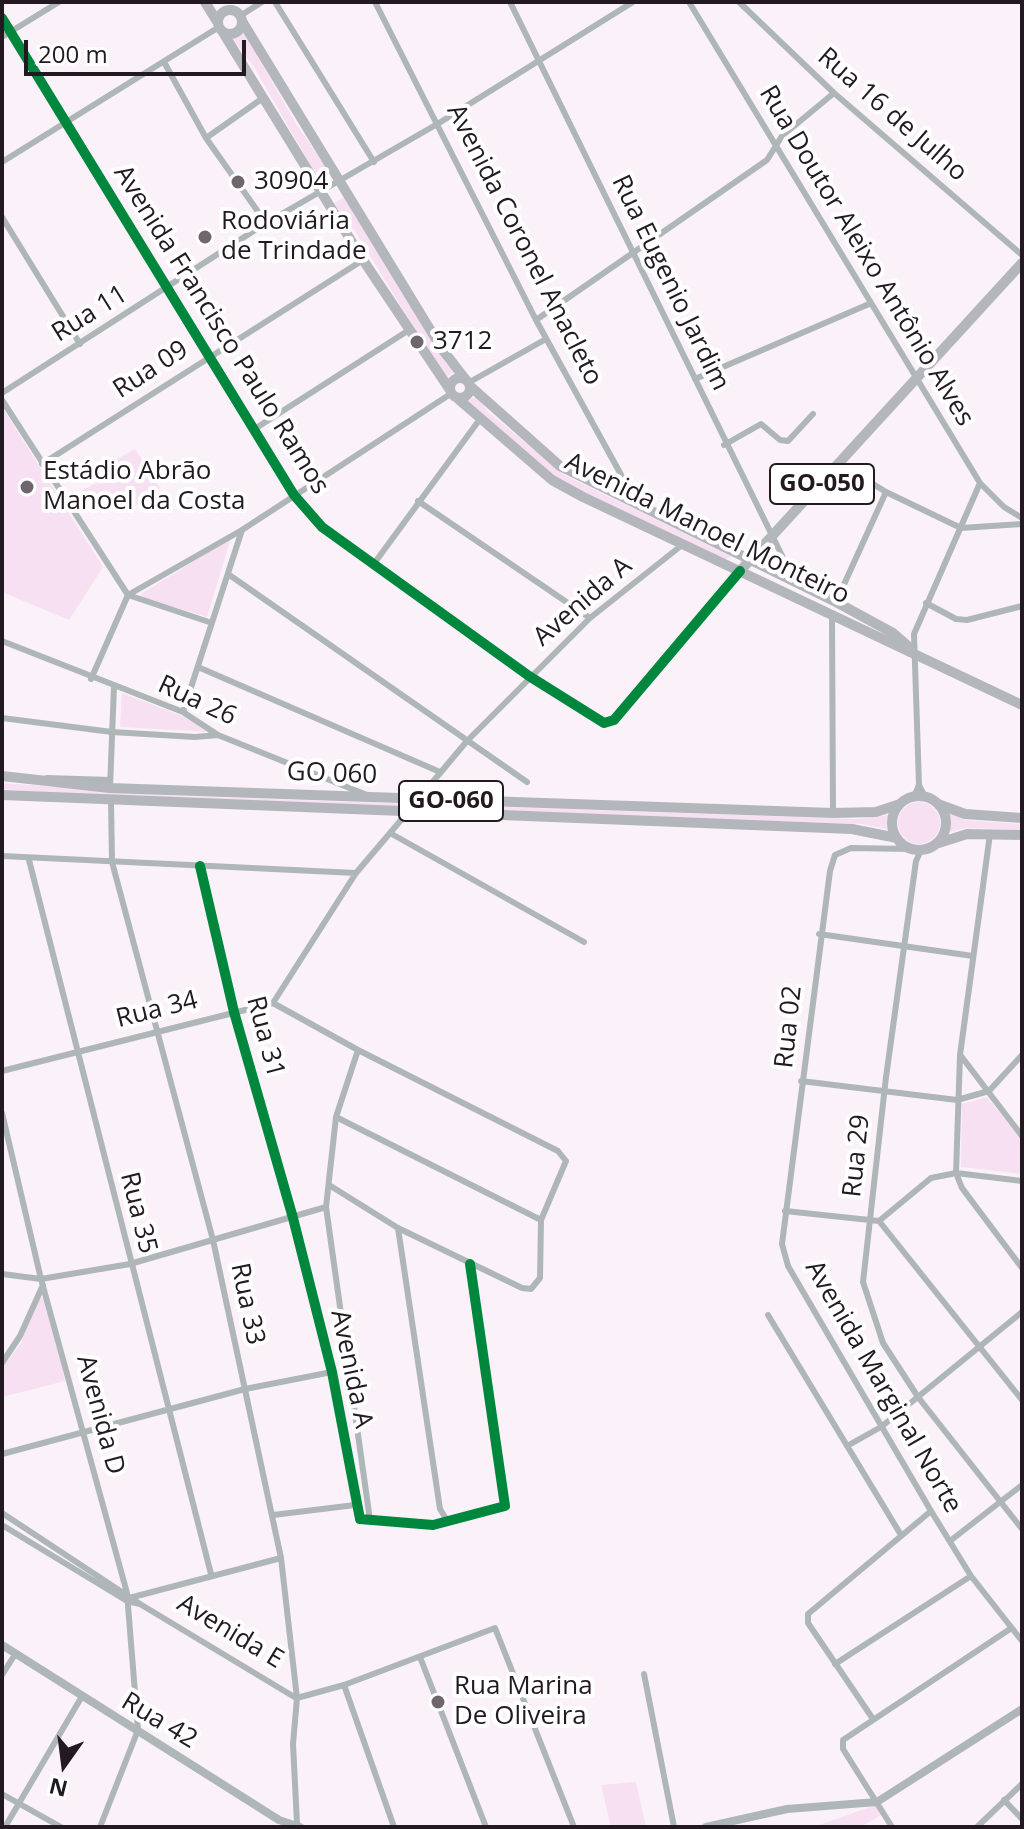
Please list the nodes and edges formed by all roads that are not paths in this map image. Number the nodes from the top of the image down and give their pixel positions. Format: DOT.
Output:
graph roads {
  1 [pos="59,2"];
  2 [pos="205,2"];
  3 [pos="262,2"];
  4 [pos="275,2"];
  5 [pos="375,2"];
  6 [pos="510,2"];
  7 [pos="633,2"];
  8 [pos="689,2"];
  9 [pos="739,2"];
  10 [pos="236,12"];
  11 [pos="2,18"];
  12 [pos="220,27"];
  13 [pos="10,31"];
  14 [pos="2,37"];
  15 [pos="164,62"];
  16 [pos="539,63"];
  17 [pos="834,93"];
  18 [pos="263,98"];
  19 [pos="67,120"];
  20 [pos="439,123"];
  21 [pos="206,138"];
  22 [pos="776,148"];
  23 [pos="2,162"];
  24 [pos="374,162"];
  25 [pos="339,181"];
  26 [pos="320,191"];
  27 [pos="2,217"];
  28 [pos="266,223"];
  29 [pos="634,252"];
  30 [pos="1022,255"];
  31 [pos="363,260"];
  32 [pos="1022,263"];
  33 [pos="168,288"];
  34 [pos="869,304"];
  35 [pos="536,320"];
  36 [pos="409,330"];
  37 [pos="546,339"];
  38 [pos="80,344"];
  39 [pos="208,357"];
  40 [pos="695,379"];
  41 [pos="918,379"];
  42 [pos="468,383"];
  43 [pos="2,393"];
  44 [pos="453,394"];
  45 [pos="2,400"];
  46 [pos="813,414"];
  47 [pos="480,419"];
  48 [pos="253,430"];
  49 [pos="724,445"];
  50 [pos="42,464"];
  51 [pos="841,464"];
  52 [pos="980,483"];
  53 [pos="886,492"];
  54 [pos="294,495"];
  55 [pos="418,501"];
  56 [pos="637,505"];
  57 [pos="1022,521"];
  58 [pos="961,528"];
  59 [pos="242,530"];
  60 [pos="774,536"];
  61 [pos="682,545"];
  62 [pos="750,559"];
  63 [pos="373,565"];
  64 [pos="740,571"];
  65 [pos="228,574"];
  66 [pos="794,582"];
  67 [pos="128,595"];
  68 [pos="836,602"];
  69 [pos="926,603"];
  70 [pos="1022,606"];
  71 [pos="850,609"];
  72 [pos="832,616"];
  73 [pos="590,618"];
  74 [pos="844,622"];
  75 [pos="212,623"];
  76 [pos="2,641"];
  77 [pos="912,650"];
  78 [pos="198,667"];
  79 [pos="529,676"];
  80 [pos="91,679"];
  81 [pos="114,686"];
  82 [pos="1022,705"];
  83 [pos="183,712"];
  84 [pos="2,718"];
  85 [pos="112,732"];
  86 [pos="218,735"];
  87 [pos="467,741"];
  88 [pos="440,772"];
  89 [pos="2,776"];
  90 [pos="527,782"];
  91 [pos="110,784"];
  92 [pos="2,795"];
  93 [pos="374,797"];
  94 [pos="920,797"];
  95 [pos="417,800"];
  96 [pos="111,801"];
  97 [pos="900,804"];
  98 [pos="938,804"];
  99 [pos="407,813"];
  100 [pos="833,813"];
  101 [pos="1022,818"];
  102 [pos="390,833"];
  103 [pos="990,834"];
  104 [pos="1022,835"];
  105 [pos="939,843"];
  106 [pos="898,844"];
  107 [pos="915,850"];
  108 [pos="2,856"];
  109 [pos="29,860"];
  110 [pos="112,862"];
  111 [pos="200,866"];
  112 [pos="356,873"];
  113 [pos="819,934"];
  114 [pos="584,942"];
  115 [pos="904,946"];
  116 [pos="973,956"];
  117 [pos="273,1003"];
  118 [pos="234,1012"];
  119 [pos="159,1029"];
  120 [pos="358,1050"];
  121 [pos="78,1052"];
  122 [pos="960,1055"];
  123 [pos="1022,1055"];
  124 [pos="2,1071"];
  125 [pos="801,1081"];
  126 [pos="989,1091"];
  127 [pos="884,1094"];
  128 [pos="957,1100"];
  129 [pos="2,1113"];
  130 [pos="336,1117"];
  131 [pos="1022,1136"];
  132 [pos="956,1173"];
  133 [pos="1022,1181"];
  134 [pos="329,1185"];
  135 [pos="326,1207"];
  136 [pos="785,1211"];
  137 [pos="293,1218"];
  138 [pos="870,1219"];
  139 [pos="541,1220"];
  140 [pos="879,1221"];
  141 [pos="398,1228"];
  142 [pos="213,1240"];
  143 [pos="130,1264"];
  144 [pos="470,1264"];
  145 [pos="1022,1268"];
  146 [pos="2,1274"];
  147 [pos="42,1282"];
  148 [pos="1022,1312"];
  149 [pos="768,1315"];
  150 [pos="979,1348"];
  151 [pos="2,1363"];
  152 [pos="332,1372"];
  153 [pos="351,1386"];
  154 [pos="334,1388"];
  155 [pos="245,1389"];
  156 [pos="918,1397"];
  157 [pos="1022,1400"];
  158 [pos="166,1410"];
  159 [pos="881,1427"];
  160 [pos="85,1432"];
  161 [pos="847,1446"];
  162 [pos="2,1454"];
  163 [pos="1022,1485"];
  164 [pos="999,1502"];
  165 [pos="355,1505"];
  166 [pos="440,1509"];
  167 [pos="931,1511"];
  168 [pos="2,1513"];
  169 [pos="273,1515"];
  170 [pos="370,1520"];
  171 [pos="448,1522"];
  172 [pos="2,1525"];
  173 [pos="430,1525"];
  174 [pos="1022,1529"];
  175 [pos="901,1535"];
  176 [pos="950,1541"];
  177 [pos="281,1558"];
  178 [pos="78,1561"];
  179 [pos="74,1569"];
  180 [pos="211,1574"];
  181 [pos="971,1576"];
  182 [pos="129,1597"];
  183 [pos="1010,1629"];
  184 [pos="1022,1641"];
  185 [pos="2,1645"];
  186 [pos="16,1653"];
  187 [pos="420,1657"];
  188 [pos="835,1664"];
  189 [pos="644,1674"];
  190 [pos="2,1675"];
  191 [pos="344,1685"];
  192 [pos="81,1698"];
  193 [pos="297,1698"];
  194 [pos="1022,1709"];
  195 [pos="873,1719"];
  196 [pos="138,1730"];
  197 [pos="1022,1784"];
  198 [pos="2,1794"];
  199 [pos="1004,1800"];
  200 [pos="877,1802"];
  201 [pos="18,1803"];
  202 [pos="1022,1819"];
  203 [pos="298,1825"];
  204 [pos="5,1827"];
  205 [pos="61,1827"];
  206 [pos="100,1827"];
  207 [pos="394,1827"];
  208 [pos="486,1827"];
  209 [pos="574,1827"];
  210 [pos="674,1827"];
  211 [pos="706,1827"];
  212 [pos="892,1827"];
  213 [pos="977,1827"];
  1 -- 13 [label="street"];
  2 -- 12 [label="main road"];
  3 -- 10 [label="street"];
  4 -- 24 [label="street"];
  5 -- 20 [label="street, Avenida Coronel Anacleto"];
  6 -- 16 [label="street, Rua Eugenio Jardim"];
  7 -- 16 [label="street, Rua 11"];
  8 -- 22 [label="street, Rua Doutor Aleixo Antônio Alves"];
  9 -- 17 [label="street, Rua 16 de Julho"];
  10 -- 12 [label="main road"];
  10 -- 12 [label="main road"];
  10 -- 25 [label="main road, Avenida Manoel Monteiro"];
  11 -- 13 [label="street, Avenida Francisco Paulo Ramos"];
  12 -- 15 [label="street"];
  12 -- 18 [label="main road"];
  13 -- 14 [label="street"];
  13 -- 19 [label="street, Avenida Francisco Paulo Ramos"];
  15 -- 19 [label="street"];
  15 -- 21 [label="street"];
  16 -- 20 [label="street, Rua 11"];
  16 -- 29 [label="street, Rua Eugenio Jardim"];
  17 -- 22 [label="street"];
  17 -- 30 [label="street, Rua 16 de Julho"];
  18 -- 21 [label="street"];
  18 -- 26 [label="main road, Avenida Manoel Monteiro"];
  19 -- 23 [label="street"];
  19 -- 33 [label="street, Avenida Francisco Paulo Ramos"];
  20 -- 24 [label="street, Rua 11"];
  20 -- 35 [label="street, Avenida Coronel Anacleto"];
  21 -- 28 [label="street"];
  22 -- 29 [label="street"];
  22 -- 34 [label="street, Rua Doutor Aleixo Antônio Alves"];
  24 -- 25 [label="street, Rua 11"];
  25 -- 26 [label="street, Rua 11"];
  25 -- 42 [label="main road, Avenida Manoel Monteiro"];
  26 -- 28 [label="street, Rua 11"];
  26 -- 31 [label="main road, Avenida Manoel Monteiro"];
  27 -- 38 [label="street"];
  28 -- 33 [label="street, Rua 11"];
  29 -- 35 [label="street"];
  29 -- 40 [label="street, Rua Eugenio Jardim"];
  31 -- 36 [label="main road, Avenida Manoel Monteiro"];
  31 -- 39 [label="street, Rua 09"];
  32 -- 41 [label="main road, GO-050"];
  33 -- 38 [label="street, Rua 11"];
  33 -- 39 [label="street, Avenida Francisco Paulo Ramos"];
  34 -- 40 [label="street"];
  34 -- 41 [label="street, Rua Doutor Aleixo Antônio Alves"];
  35 -- 37 [label="street, Avenida Coronel Anacleto"];
  36 -- 44 [label="main road, Avenida Manoel Monteiro"];
  36 -- 48 [label="street"];
  37 -- 42 [label="street"];
  37 -- 56 [label="street, Avenida Coronel Anacleto"];
  38 -- 43 [label="street, Rua 11"];
  39 -- 48 [label="street, Avenida Francisco Paulo Ramos"];
  39 -- 50 [label="street, Rua 09"];
  40 -- 49 [label="street, Rua Eugenio Jardim"];
  41 -- 51 [label="main road, GO-050"];
  41 -- 52 [label="street, Rua Doutor Aleixo Antônio Alves"];
  42 -- 44 [label="main road"];
  42 -- 44 [label="main road"];
  42 -- 56 [label="main road, Avenida Manoel Monteiro"];
  44 -- 47 [label="main road, Avenida Manoel Monteiro"];
  44 -- 54 [label="street"];
  45 -- 50 [label="street"];
  46 -- 49 [label="street"];
  47 -- 55 [label="street"];
  47 -- 61 [label="main road, Avenida Manoel Monteiro"];
  48 -- 54 [label="street, Avenida Francisco Paulo Ramos"];
  49 -- 60 [label="street, Rua Eugenio Jardim"];
  50 -- 67 [label="street"];
  51 -- 53 [label="street"];
  51 -- 60 [label="main road, GO-050"];
  52 -- 57 [label="street, Rua Doutor Aleixo Antônio Alves"];
  52 -- 58 [label="street"];
  53 -- 58 [label="street"];
  53 -- 68 [label="street"];
  54 -- 59 [label="street"];
  54 -- 63 [label="street, Avenida Francisco Paulo Ramos"];
  55 -- 63 [label="street"];
  55 -- 73 [label="street"];
  56 -- 62 [label="main road, Avenida Manoel Monteiro"];
  57 -- 58 [label="street"];
  58 -- 69 [label="street"];
  59 -- 65 [label="street"];
  59 -- 67 [label="street"];
  60 -- 62 [label="main road, GO-050"];
  60 -- 66 [label="street, Rua Eugenio Jardim"];
  61 -- 64 [label="main road, Avenida Manoel Monteiro"];
  61 -- 73 [label="street, Avenida A"];
  62 -- 64 [label="main road, GO-050"];
  62 -- 66 [label="main road, Avenida Manoel Monteiro"];
  63 -- 79 [label="street, Avenida Francisco Paulo Ramos"];
  64 -- 72 [label="main road, Avenida Manoel Monteiro"];
  64 -- 79 [label="street, GO-050"];
  65 -- 75 [label="street"];
  65 -- 87 [label="street"];
  66 -- 68 [label="main road, Avenida Manoel Monteiro"];
  67 -- 75 [label="street"];
  67 -- 80 [label="street"];
  68 -- 71 [label="main road, Avenida Manoel Monteiro"];
  69 -- 70 [label="street"];
  69 -- 77 [label="street"];
  71 -- 74 [label="main road"];
  71 -- 77 [label="main road, Avenida Manoel Monteiro"];
  72 -- 74 [label="main road, Avenida Manoel Monteiro"];
  72 -- 100 [label="street"];
  73 -- 79 [label="street, Avenida A"];
  74 -- 77 [label="main road, Avenida Manoel Monteiro"];
  75 -- 78 [label="street"];
  76 -- 80 [label="street, Rua 26"];
  77 -- 82 [label="main road, Avenida Manoel Monteiro"];
  77 -- 94 [label="street"];
  78 -- 83 [label="street"];
  78 -- 88 [label="street"];
  79 -- 87 [label="street, Avenida A"];
  80 -- 81 [label="street, Rua 26"];
  81 -- 83 [label="street, Rua 26"];
  81 -- 85 [label="street"];
  83 -- 86 [label="street, Rua 26"];
  84 -- 85 [label="street"];
  85 -- 86 [label="street"];
  85 -- 91 [label="street"];
  86 -- 93 [label="street, Rua 26"];
  87 -- 88 [label="street, Avenida A"];
  87 -- 90 [label="street"];
  88 -- 95 [label="street, Avenida A"];
  89 -- 91 [label="main road, GO 060 / GO-060"];
  91 -- 93 [label="main road, GO 060 / GO-060"];
  92 -- 96 [label="main road, GO 060 / GO-060"];
  93 -- 95 [label="main road, GO 060 / GO-060"];
  94 -- 97 [label="main road, GO-060"];
  94 -- 98 [label="main road"];
  95 -- 100 [label="main road, GO 060 / GO-060"];
  96 -- 99 [label="main road, GO 060 / GO-060"];
  96 -- 110 [label="street, Rua 33"];
  97 -- 100 [label="main road, GO 060 / GO-060"];
  97 -- 106 [label="main road"];
  98 -- 101 [label="main road"];
  98 -- 105 [label="main road"];
  99 -- 102 [label="street"];
  99 -- 106 [label="main road, GO 060 / GO-060"];
  102 -- 112 [label="street"];
  102 -- 114 [label="street"];
  103 -- 104 [label="main road"];
  103 -- 105 [label="main road"];
  103 -- 116 [label="street"];
  105 -- 107 [label="main road"];
  106 -- 107 [label="main road, GO-060"];
  106 -- 113 [label="street, Rua 02"];
  107 -- 115 [label="street, Rua 29"];
  108 -- 109 [label="street"];
  109 -- 110 [label="street"];
  109 -- 121 [label="street, Rua 35"];
  110 -- 111 [label="street"];
  110 -- 119 [label="street, Rua 33"];
  111 -- 112 [label="street"];
  111 -- 118 [label="street, Rua 31"];
  112 -- 117 [label="street"];
  113 -- 115 [label="street"];
  113 -- 125 [label="street, Rua 02"];
  115 -- 116 [label="street"];
  115 -- 127 [label="street, Rua 29"];
  116 -- 122 [label="street"];
  117 -- 118 [label="street, Rua 34"];
  117 -- 120 [label="street"];
  118 -- 119 [label="street, Rua 34"];
  118 -- 137 [label="street, Rua 31"];
  119 -- 121 [label="street, Rua 34"];
  119 -- 142 [label="street, Rua 33"];
  120 -- 130 [label="street, Avenida A"];
  120 -- 139 [label="street"];
  121 -- 124 [label="street, Rua 34"];
  121 -- 143 [label="street, Rua 35"];
  122 -- 126 [label="street"];
  122 -- 128 [label="street"];
  123 -- 126 [label="street"];
  125 -- 127 [label="street, Rua 02"];
  125 -- 136 [label="street, Avenida Marginal Norte"];
  126 -- 128 [label="street, Rua 02"];
  126 -- 131 [label="street"];
  127 -- 128 [label="street, Rua 02"];
  127 -- 138 [label="street, Rua 29"];
  128 -- 132 [label="street"];
  129 -- 147 [label="street, Avenida D"];
  130 -- 134 [label="street, Avenida A"];
  130 -- 139 [label="street"];
  132 -- 133 [label="street"];
  132 -- 140 [label="street"];
  132 -- 145 [label="street"];
  134 -- 135 [label="street, Avenida A"];
  134 -- 141 [label="street"];
  135 -- 137 [label="street"];
  135 -- 153 [label="street, Avenida A"];
  136 -- 138 [label="street"];
  136 -- 159 [label="street, Avenida Marginal Norte"];
  137 -- 142 [label="street"];
  137 -- 152 [label="street, Avenida A"];
  138 -- 140 [label="street, Rua 29"];
  138 -- 156 [label="street"];
  139 -- 144 [label="street"];
  140 -- 150 [label="street, Rua 29"];
  141 -- 144 [label="street"];
  141 -- 166 [label="street"];
  142 -- 143 [label="street"];
  142 -- 155 [label="street, Rua 33"];
  143 -- 147 [label="street"];
  143 -- 158 [label="street, Rua 35"];
  144 -- 171 [label="street"];
  146 -- 147 [label="street"];
  147 -- 151 [label="street"];
  147 -- 160 [label="street, Avenida D"];
  148 -- 150 [label="street"];
  149 -- 161 [label="street"];
  150 -- 156 [label="street"];
  150 -- 157 [label="street, Rua 29"];
  152 -- 154 [label="street, Avenida A"];
  152 -- 155 [label="street"];
  153 -- 154 [label="street"];
  153 -- 170 [label="street, Avenida A"];
  154 -- 165 [label="street, Avenida A"];
  155 -- 158 [label="street"];
  155 -- 169 [label="street, Rua 33"];
  156 -- 159 [label="street"];
  156 -- 164 [label="street"];
  158 -- 160 [label="street"];
  158 -- 180 [label="street, Rua 35"];
  159 -- 161 [label="street"];
  159 -- 167 [label="street, Avenida Marginal Norte"];
  160 -- 162 [label="street"];
  160 -- 182 [label="street, Avenida D"];
  161 -- 175 [label="street"];
  163 -- 164 [label="street"];
  164 -- 174 [label="street"];
  164 -- 176 [label="street"];
  165 -- 169 [label="street"];
  165 -- 170 [label="street"];
  166 -- 171 [label="street"];
  166 -- 173 [label="street"];
  167 -- 175 [label="street"];
  167 -- 176 [label="street, Avenida Marginal Norte"];
  168 -- 178 [label="street, Avenida E"];
  169 -- 177 [label="street, Rua 33"];
  170 -- 173 [label="street"];
  171 -- 173 [label="street"];
  172 -- 179 [label="street, Avenida E"];
  175 -- 188 [label="street"];
  176 -- 181 [label="street, Avenida Marginal Norte"];
  177 -- 180 [label="street"];
  177 -- 193 [label="street, Rua 33"];
  178 -- 179 [label="street"];
  178 -- 182 [label="street, Avenida E"];
  179 -- 182 [label="street, Avenida E"];
  180 -- 182 [label="street"];
  181 -- 183 [label="street, Avenida Marginal Norte"];
  181 -- 188 [label="street"];
  182 -- 193 [label="street, Avenida E"];
  182 -- 196 [label="street, Avenida D"];
  183 -- 184 [label="street, Avenida Marginal Norte"];
  183 -- 195 [label="street"];
  185 -- 186 [label="street, Rua 42"];
  186 -- 190 [label="street"];
  186 -- 192 [label="street, Rua 42"];
  187 -- 191 [label="street"];
  187 -- 208 [label="street"];
  187 -- 209 [label="street"];
  188 -- 195 [label="street"];
  189 -- 210 [label="street"];
  191 -- 193 [label="street"];
  191 -- 207 [label="street"];
  192 -- 196 [label="street, Rua 42"];
  192 -- 201 [label="street"];
  193 -- 203 [label="street, Rua 33"];
  194 -- 200 [label="street"];
  195 -- 200 [label="street"];
  196 -- 203 [label="street, Rua 42"];
  196 -- 206 [label="street"];
  197 -- 199 [label="street"];
  198 -- 201 [label="street"];
  199 -- 202 [label="street"];
  199 -- 213 [label="street"];
  200 -- 211 [label="street"];
  200 -- 212 [label="street"];
  201 -- 204 [label="street"];
  201 -- 205 [label="street"];
}
